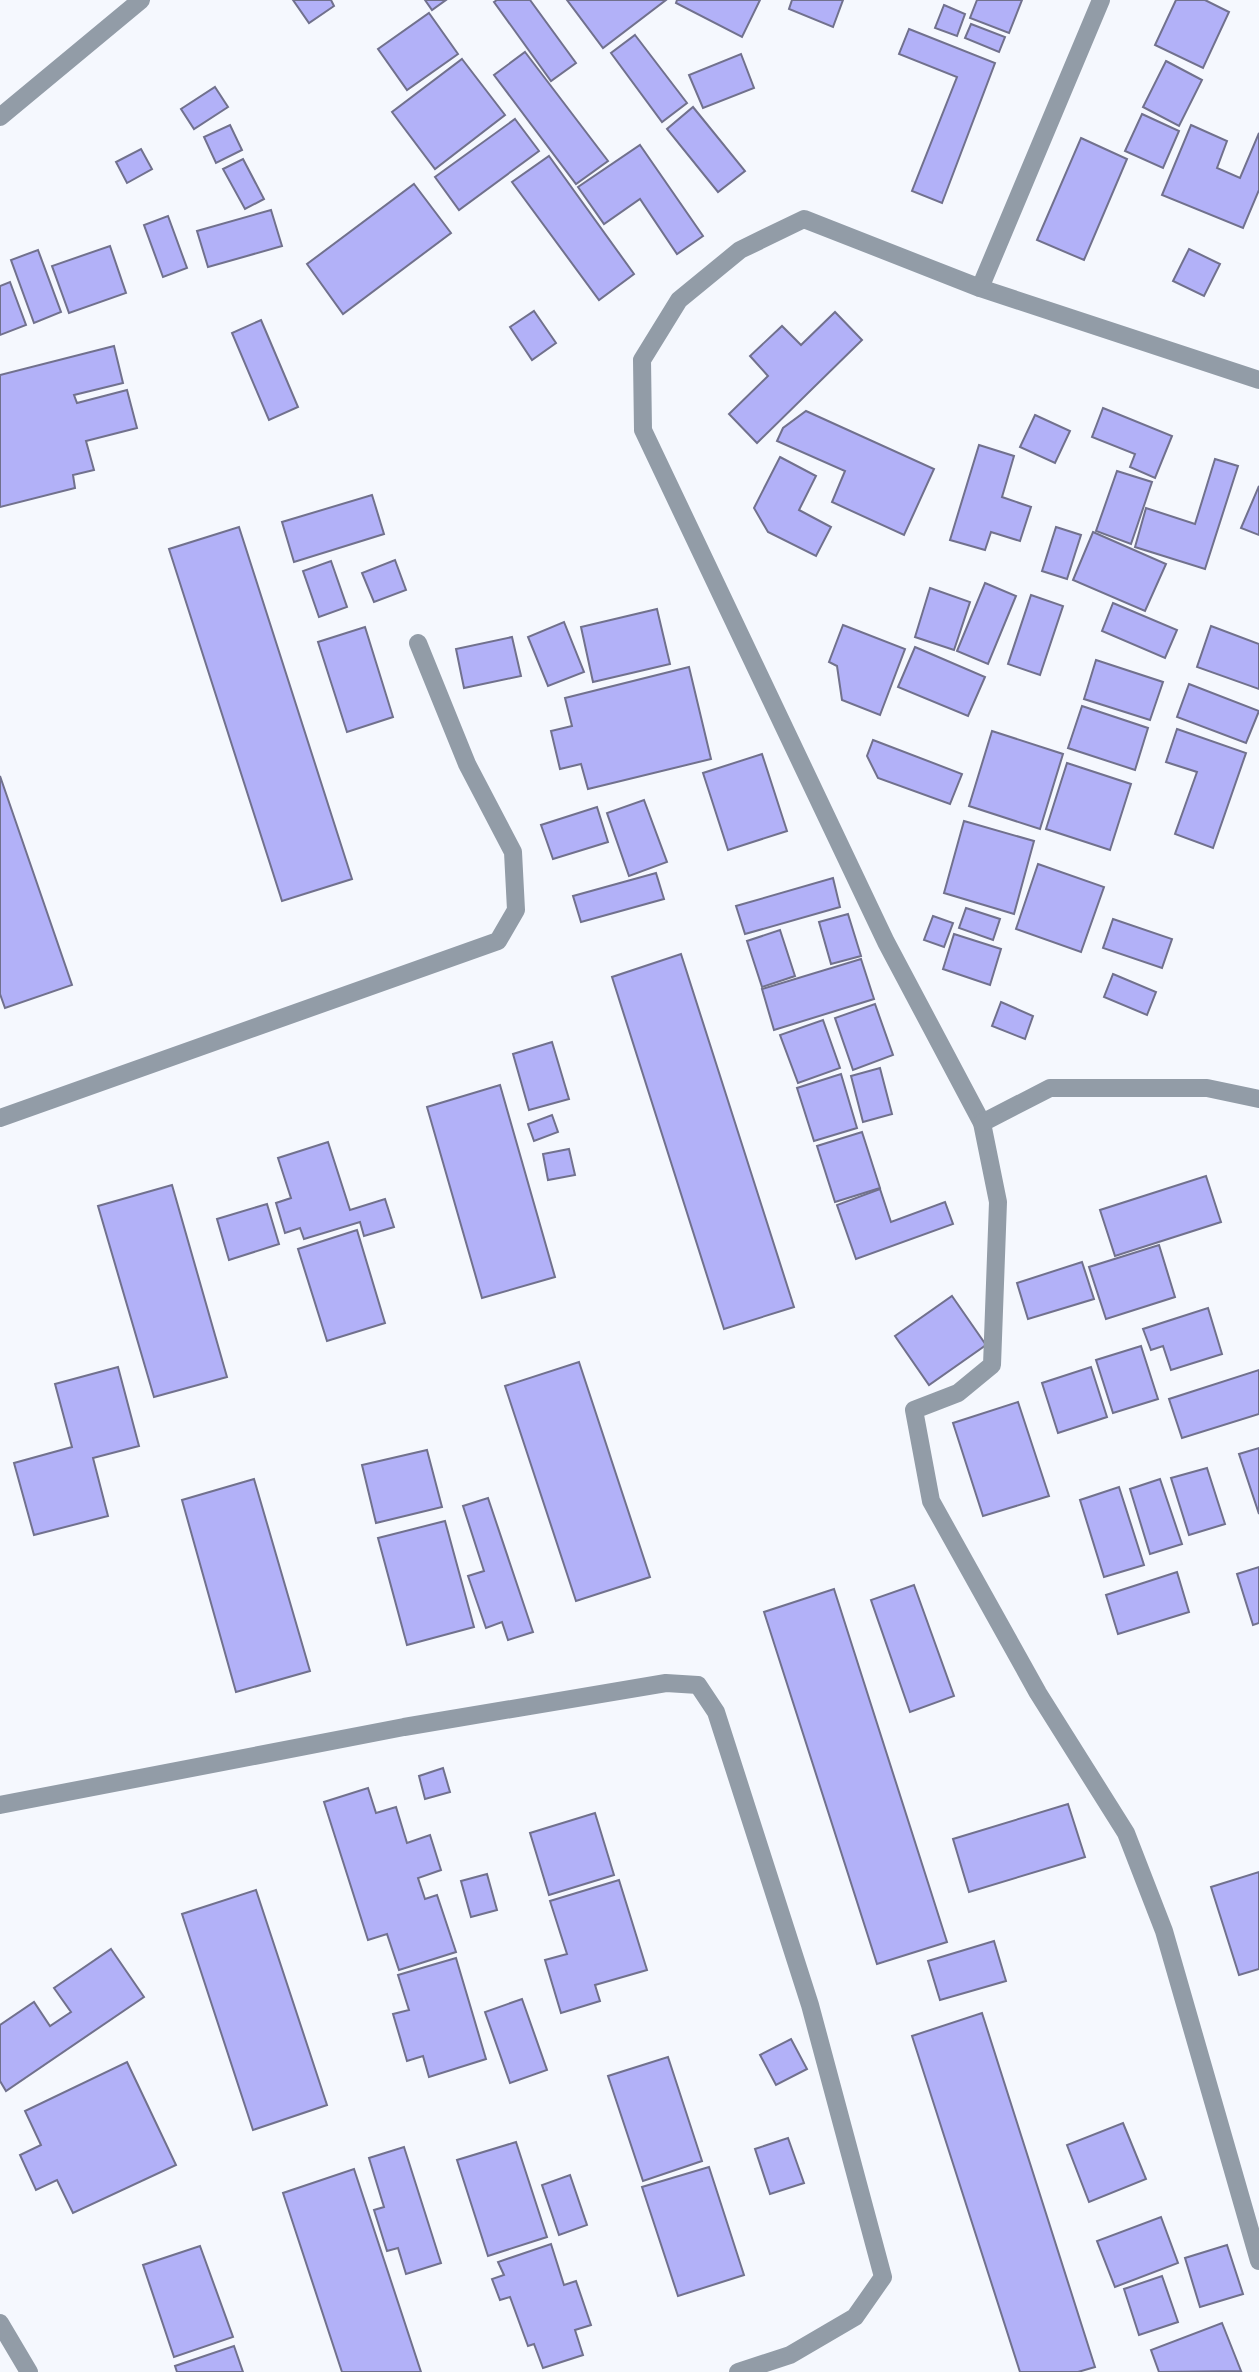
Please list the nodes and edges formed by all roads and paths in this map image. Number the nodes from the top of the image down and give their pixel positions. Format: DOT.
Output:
graph roads {
  1 [pos="141,0"];
  2 [pos="1101,0"];
  3 [pos="0,117"];
  4 [pos="980,288"];
  5 [pos="1259,380"];
  6 [pos="418,643"];
  7 [pos="1259,1099"];
  8 [pos="0,1118"];
  9 [pos="982,1123"];
  10 [pos="0,1805"];
  11 [pos="1259,2261"];
  12 [pos="0,2323"];
  13 [pos="29,2372"];
  14 [pos="738,2372"];
  1 -- 3 [label="street"];
  2 -- 4 [label="street"];
  4 -- 5 [label="street"];
  4 -- 9 [label="street"];
  6 -- 8 [label="street"];
  7 -- 9 [label="street"];
  9 -- 11 [label="street"];
  10 -- 14 [label="street"];
  12 -- 13 [label="street"];
}
